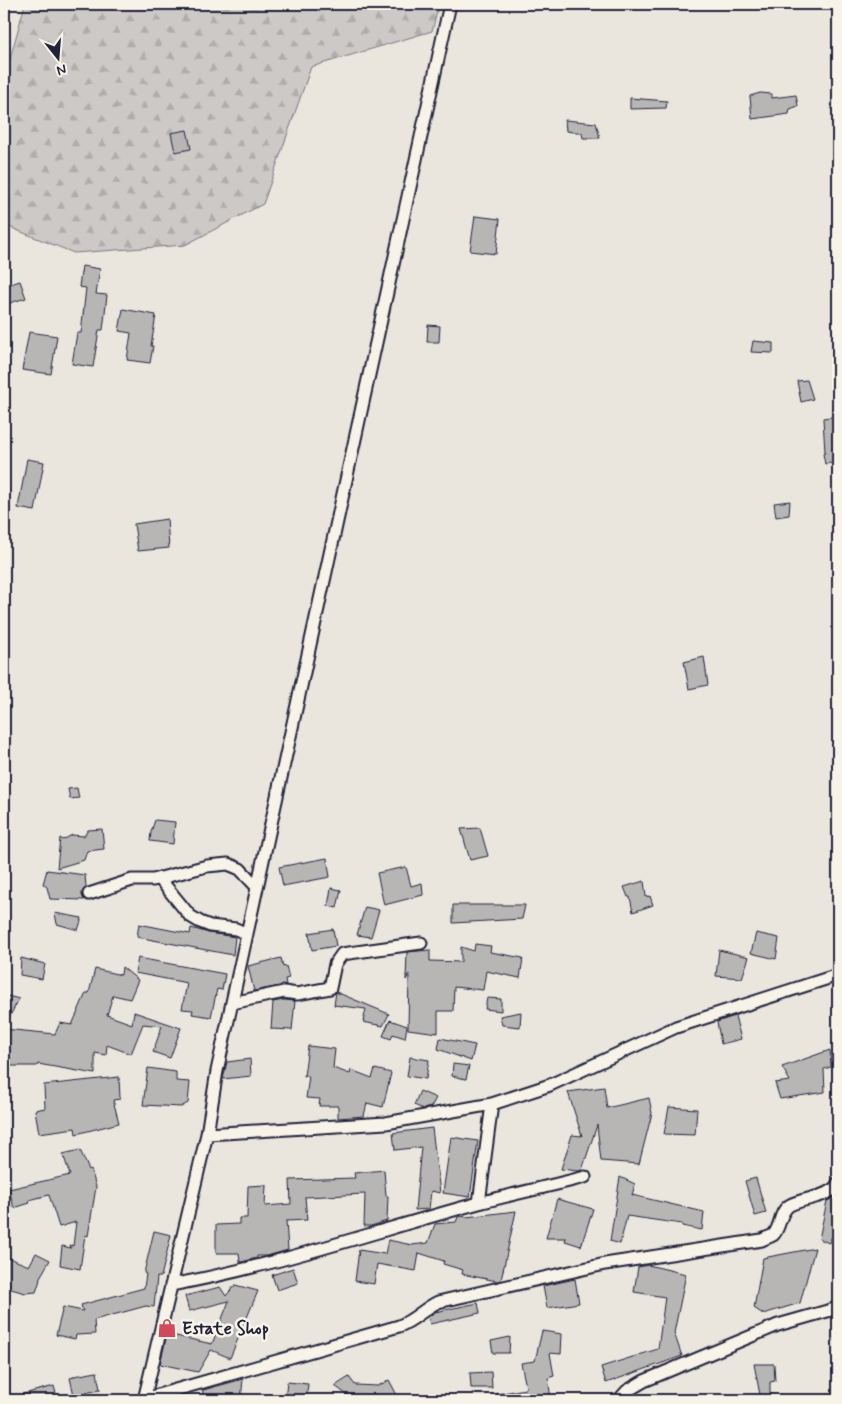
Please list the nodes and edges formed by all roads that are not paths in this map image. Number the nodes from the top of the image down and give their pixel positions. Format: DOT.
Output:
graph roads {
  1 [pos="450,4"];
  2 [pos="159,878"];
  3 [pos="258,888"];
  4 [pos="89,894"];
  5 [pos="247,934"];
  6 [pos="421,943"];
  7 [pos="838,975"];
  8 [pos="232,1003"];
  9 [pos="492,1104"];
  10 [pos="207,1134"];
  11 [pos="586,1177"];
  12 [pos="838,1183"];
  13 [pos="478,1203"];
  14 [pos="171,1285"];
  15 [pos="838,1308"];
  16 [pos="144,1400"];
  17 [pos="619,1400"];
  1 -- 3 [label="street"];
  2 -- 3 [label="street"];
  2 -- 4 [label="street"];
  2 -- 5 [label="street"];
  3 -- 5 [label="street"];
  5 -- 8 [label="street"];
  6 -- 8 [label="street"];
  7 -- 9 [label="street"];
  8 -- 10 [label="street"];
  9 -- 10 [label="street"];
  9 -- 13 [label="street"];
  10 -- 14 [label="street"];
  11 -- 13 [label="street"];
  12 -- 16 [label="street"];
  13 -- 14 [label="street"];
  14 -- 16 [label="street"];
  15 -- 17 [label="street"];
}
